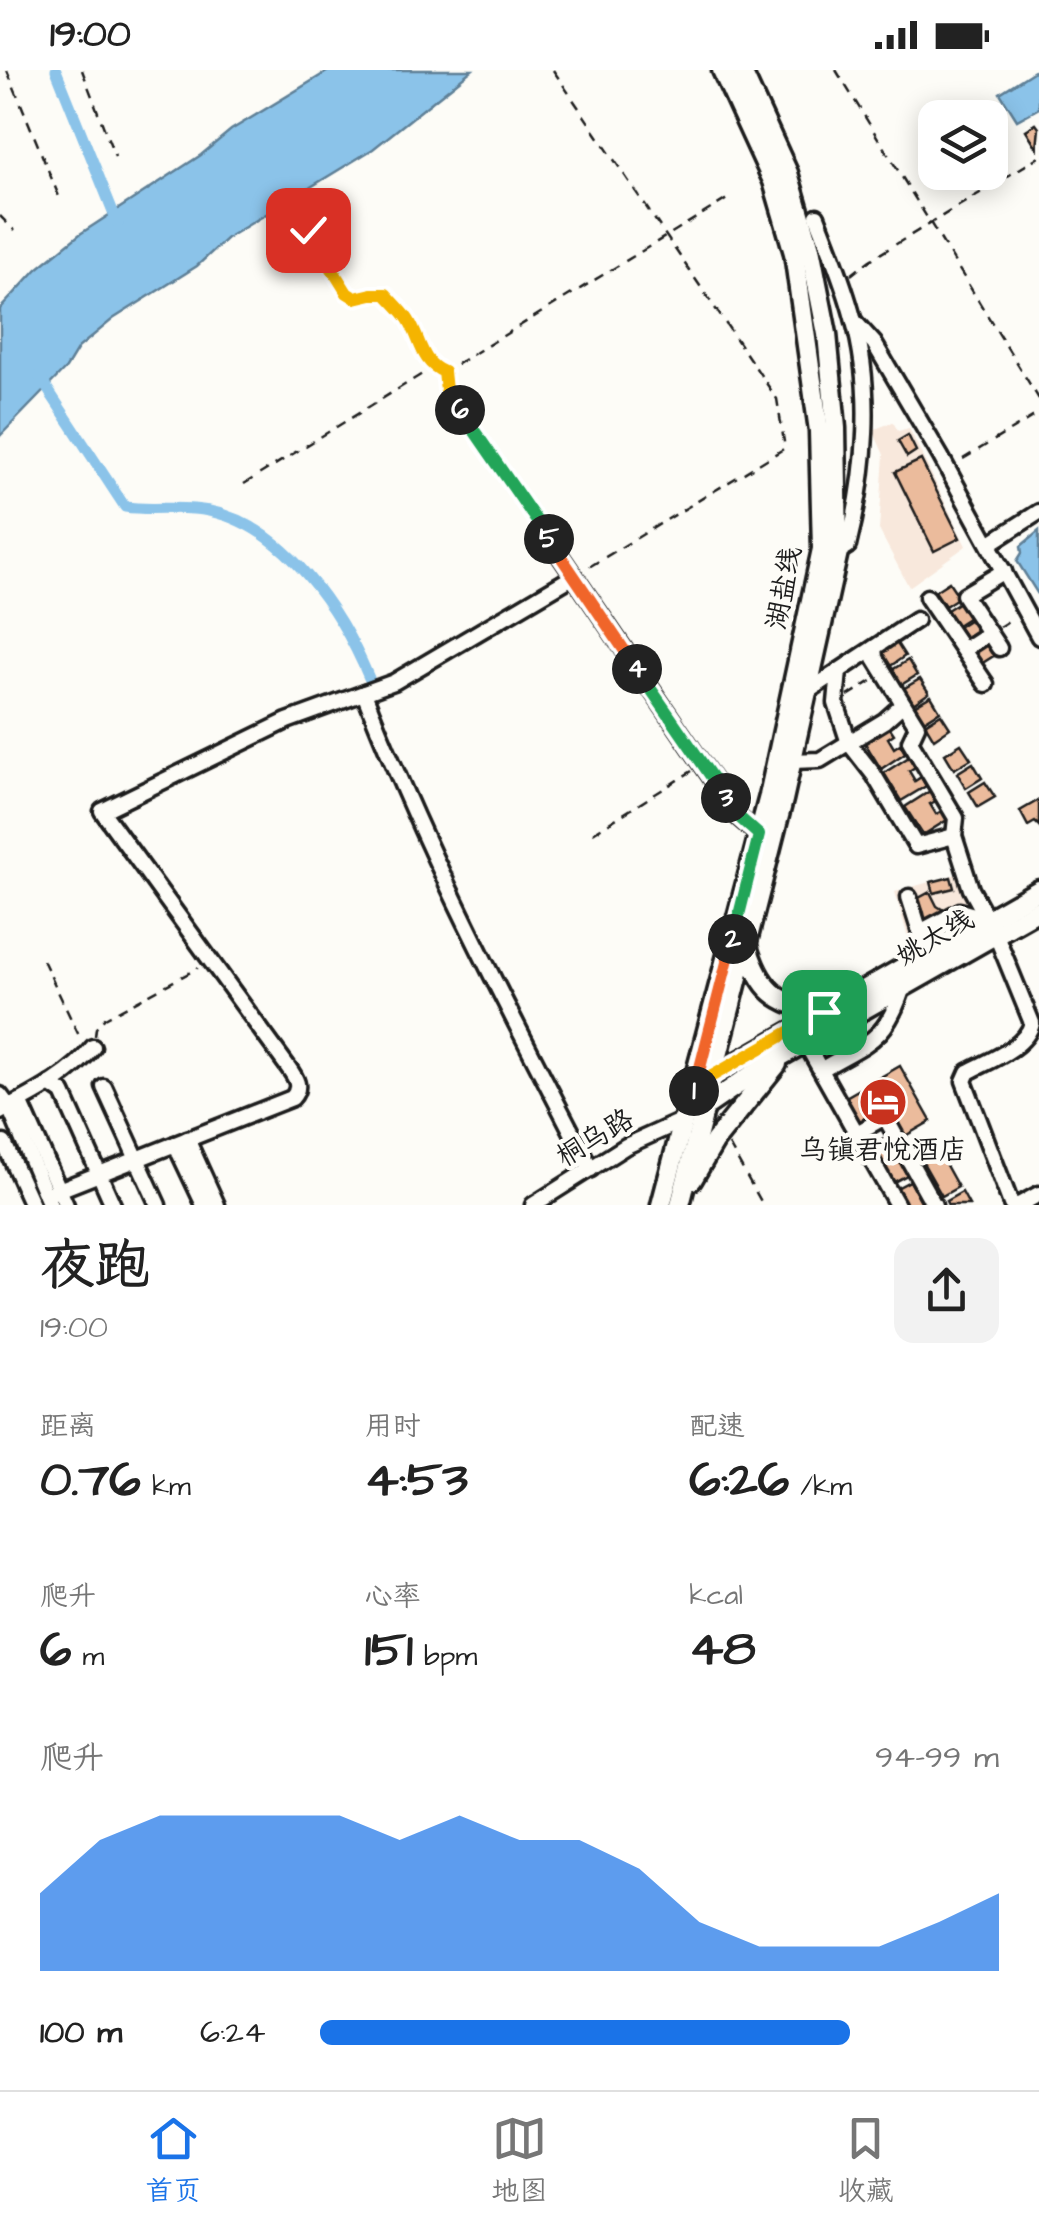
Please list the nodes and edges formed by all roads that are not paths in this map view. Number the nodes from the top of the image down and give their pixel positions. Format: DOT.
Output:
graph roads {
  1 [pos="722,70"];
  2 [pos="740,70"];
  3 [pos="817,216"];
  4 [pos="855,322"];
  5 [pos="1039,512"];
  6 [pos="546,536"];
  7 [pos="989,544"];
  8 [pos="838,552"];
  9 [pos="1004,572"];
  10 [pos="574,576"];
  11 [pos="927,597"];
  12 [pos="916,620"];
  13 [pos="989,633"];
  14 [pos="1039,637"];
  15 [pos="874,648"];
  16 [pos="999,648"];
  17 [pos="963,650"];
  18 [pos="839,671"];
  19 [pos="986,684"];
  20 [pos="807,692"];
  21 [pos="364,693"];
  22 [pos="904,704"];
  23 [pos="849,742"];
  24 [pos="791,762"];
  25 [pos="759,835"];
  26 [pos="954,836"];
  27 [pos="1039,890"];
  28 [pos="908,897"];
  29 [pos="1039,910"];
  30 [pos="992,927"];
  31 [pos="920,932"];
  32 [pos="746,942"];
  33 [pos="918,959"];
  34 [pos="903,988"];
  35 [pos="824,1012"];
  36 [pos="805,1042"];
  37 [pos="91,1051"];
  38 [pos="787,1052"];
  39 [pos="822,1069"];
  40 [pos="712,1076"];
  41 [pos="50,1084"];
  42 [pos="104,1086"];
  43 [pos="699,1100"];
  44 [pos="7,1104"];
  45 [pos="686,1119"];
  46 [pos="857,1132"];
  47 [pos="181,1141"];
  48 [pos="4,1143"];
  49 [pos="137,1159"];
  50 [pos="591,1169"];
  51 [pos="99,1174"];
  52 [pos="1039,1194"];
  53 [pos="52,1196"];
  54 [pos="681,1201"];
  55 [pos="537,1204"];
  56 [pos="32,1205"];
  57 [pos="66,1205"];
  58 [pos="113,1205"];
  59 [pos="158,1205"];
  60 [pos="204,1205"];
  61 [pos="217,1205"];
  62 [pos="661,1205"];
  63 [pos="897,1205"];
  64 [pos="934,1205"];
  65 [pos="1018,1205"];
  1 -- 25 [label="main road, 湖盐线"];
  2 -- 8 [label="main road, 湖盐线"];
  3 -- 4 [label="street"];
  4 -- 7 [label="street"];
  4 -- 8 [label="street"];
  5 -- 7 [label="street"];
  6 -- 10 [label="street"];
  7 -- 9 [label="street"];
  8 -- 20 [label="main road, 湖盐线"];
  9 -- 13 [label="street"];
  9 -- 14 [label="street"];
  10 -- 21 [label="street"];
  10 -- 25 [label="street"];
  11 -- 17 [label="street"];
  12 -- 15 [label="street"];
  13 -- 16 [label="street"];
  13 -- 17 [label="street"];
  15 -- 18 [label="street"];
  15 -- 22 [label="street"];
  17 -- 19 [label="street"];
  18 -- 20 [label="street"];
  18 -- 23 [label="street"];
  20 -- 24 [label="main road, 湖盐线"];
  21 -- 47 [label="street"];
  21 -- 50 [label="street"];
  22 -- 23 [label="street"];
  22 -- 26 [label="street"];
  23 -- 24 [label="street"];
  23 -- 26 [label="street"];
  24 -- 32 [label="main road, 湖盐线"];
  25 -- 43 [label="main road, 湖盐线"];
  26 -- 30 [label="street"];
  27 -- 30 [label="main road, 姚太线"];
  28 -- 31 [label="street"];
  29 -- 30 [label="main road, 姚太线"];
  30 -- 31 [label="street"];
  30 -- 33 [label="main road, 姚太线"];
  30 -- 34 [label="main road, 姚太线"];
  30 -- 65 [label="street"];
  31 -- 33 [label="street"];
  32 -- 35 [label="main road"];
  32 -- 40 [label="main road, 湖盐线"];
  33 -- 35 [label="main road, 姚太线"];
  34 -- 36 [label="main road, 姚太线"];
  34 -- 39 [label="street"];
  35 -- 40 [label="main road, 姚太线"];
  36 -- 38 [label="main road, 姚太线"];
  36 -- 39 [label="street"];
  37 -- 41 [label="street"];
  38 -- 43 [label="main road, 姚太线"];
  38 -- 54 [label="main road"];
  39 -- 46 [label="street"];
  40 -- 43 [label="main road, 姚太线"];
  41 -- 44 [label="street"];
  41 -- 51 [label="street"];
  42 -- 49 [label="street"];
  43 -- 45 [label="main road"];
  43 -- 54 [label="main road, 湖盐线"];
  44 -- 53 [label="street"];
  45 -- 50 [label="street, 桐乌路"];
  45 -- 62 [label="main road"];
  46 -- 63 [label="street"];
  46 -- 64 [label="street"];
  47 -- 49 [label="street"];
  47 -- 60 [label="street"];
  47 -- 61 [label="street"];
  48 -- 56 [label="street"];
  49 -- 51 [label="street"];
  49 -- 59 [label="street"];
  50 -- 55 [label="street, 桐乌路"];
  51 -- 53 [label="street"];
  51 -- 58 [label="street"];
  52 -- 65 [label="street"];
  53 -- 57 [label="street"];
}
